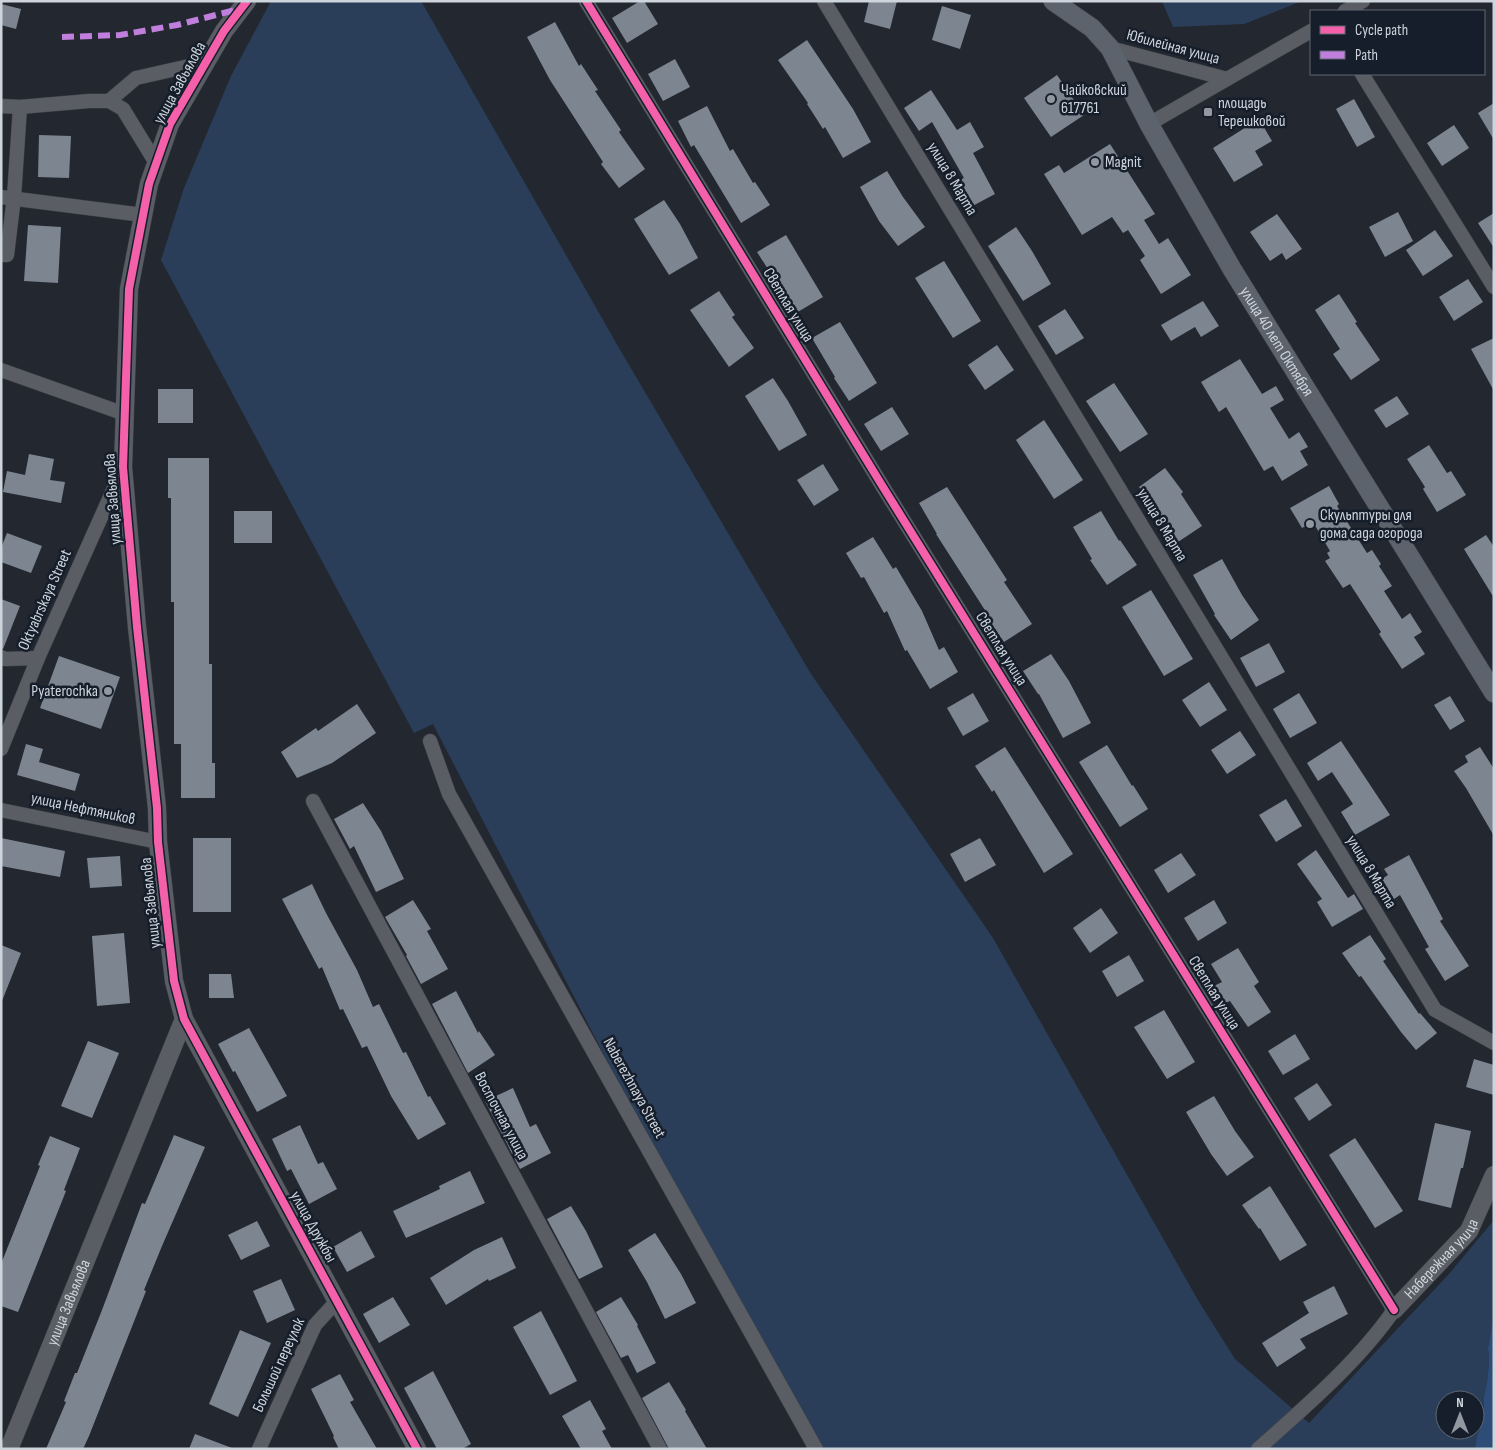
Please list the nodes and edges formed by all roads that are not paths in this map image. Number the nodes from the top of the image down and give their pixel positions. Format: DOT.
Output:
graph roads {
  1 [pos="247,1"];
  2 [pos="586,1"];
  3 [pos="824,1"];
  4 [pos="1053,1"];
  5 [pos="1363,1"];
  6 [pos="1347,10"];
  7 [pos="1310,32"];
  8 [pos="1110,48"];
  9 [pos="207,62"];
  10 [pos="1363,75"];
  11 [pos="1227,79"];
  12 [pos="109,101"];
  13 [pos="1,106"];
  14 [pos="20,107"];
  15 [pos="1149,124"];
  16 [pos="156,163"];
  17 [pos="7,197"];
  18 [pos="143,215"];
  19 [pos="1,255"];
  20 [pos="1494,287"];
  21 [pos="1,370"];
  22 [pos="125,414"];
  23 [pos="123,467"];
  24 [pos="1,658"];
  25 [pos="38,658"];
  26 [pos="1494,694"];
  27 [pos="430,741"];
  28 [pos="1,749"];
  29 [pos="312,801"];
  30 [pos="1,810"];
  31 [pos="158,842"];
  32 [pos="184,1019"];
  33 [pos="1494,1043"];
  34 [pos="1494,1175"];
  35 [pos="337,1300"];
  36 [pos="1394,1310"];
  37 [pos="9,1449"];
  38 [pos="259,1449"];
  39 [pos="417,1449"];
  40 [pos="660,1449"];
  41 [pos="816,1449"];
  42 [pos="1258,1449"];
  1 -- 9 [label="street, улица Завьялова"];
  2 -- 36 [label="street, Светлая улица"];
  3 -- 33 [label="street, улица 8 Марта"];
  4 -- 8 [label="main road, улица 40 лет Октября"];
  5 -- 6 [label="street"];
  7 -- 11 [label="street, Юбилейная улица"];
  8 -- 11 [label="street, Юбилейная улица"];
  8 -- 15 [label="main road, улица 40 лет Октября"];
  9 -- 12 [label="street"];
  9 -- 16 [label="street, улица Завьялова"];
  10 -- 20 [label="street"];
  11 -- 15 [label="street, Юбилейная улица"];
  12 -- 14 [label="street"];
  12 -- 16 [label="street"];
  13 -- 14 [label="street"];
  14 -- 17 [label="street"];
  15 -- 26 [label="main road, улица 40 лет Октября"];
  16 -- 18 [label="street, улица Завьялова"];
  17 -- 18 [label="street"];
  17 -- 19 [label="street"];
  18 -- 22 [label="street, улица Завьялова"];
  21 -- 22 [label="street"];
  22 -- 23 [label="street, улица Завьялова"];
  23 -- 25 [label="street, Oktyabrskaya Street"];
  23 -- 31 [label="street, улица Завьялова"];
  24 -- 25 [label="street"];
  25 -- 28 [label="street, Oktyabrskaya Street"];
  27 -- 41 [label="street, Naberezhnaya Street"];
  29 -- 40 [label="street, Восточная улица"];
  30 -- 31 [label="street, улица Нефтяников"];
  31 -- 32 [label="street, улица Завьялова"];
  32 -- 35 [label="street, улица Дружбы"];
  32 -- 37 [label="street, улица Завьялова"];
  34 -- 36 [label="street, Набережная улица"];
  35 -- 38 [label="street, Большой переулок"];
  35 -- 39 [label="street, улица Дружбы"];
  36 -- 42 [label="street"];
}
